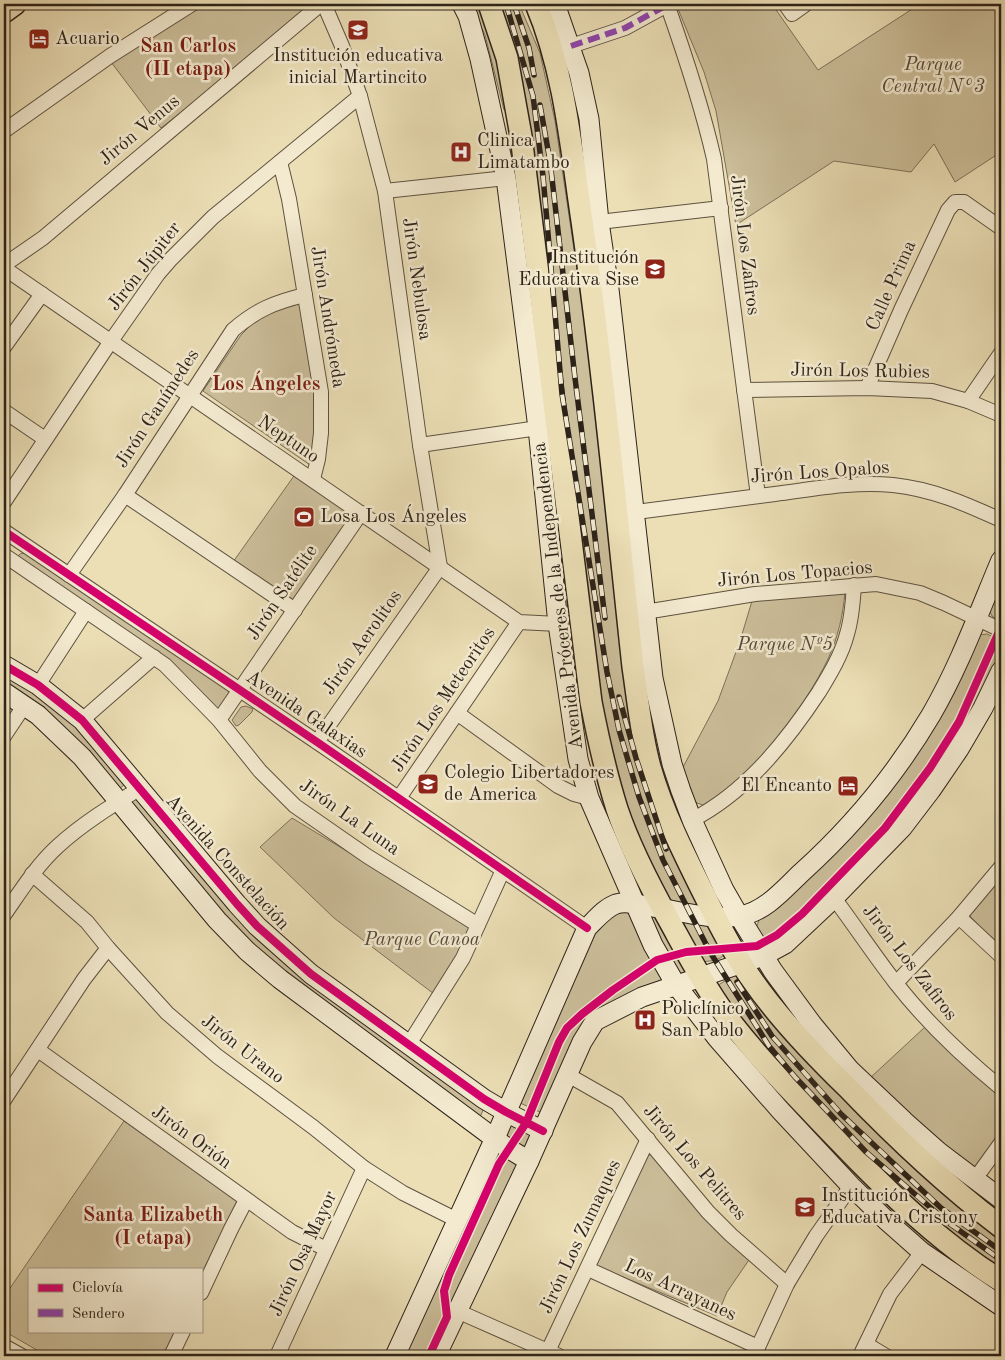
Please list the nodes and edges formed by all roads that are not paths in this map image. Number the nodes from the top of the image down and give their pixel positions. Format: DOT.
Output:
graph roads {
  1 [pos="15,4"];
  2 [pos="192,4"];
  3 [pos="323,4"];
  4 [pos="462,4"];
  5 [pos="489,4"];
  6 [pos="536,4"];
  7 [pos="555,4"];
  8 [pos="667,4"];
  9 [pos="806,4"];
  10 [pos="788,9"];
  11 [pos="4,12"];
  12 [pos="571,46"];
  13 [pos="360,96"];
  14 [pos="4,131"];
  15 [pos="280,162"];
  16 [pos="506,178"];
  17 [pos="385,191"];
  18 [pos="721,208"];
  19 [pos="599,222"];
  20 [pos="1001,228"];
  21 [pos="4,266"];
  22 [pos="42,294"];
  23 [pos="305,296"];
  24 [pos="111,341"];
  25 [pos="4,347"];
  26 [pos="1001,354"];
  27 [pos="867,388"];
  28 [pos="744,390"];
  29 [pos="189,395"];
  30 [pos="968,401"];
  31 [pos="4,410"];
  32 [pos="1001,415"];
  33 [pos="538,428"];
  34 [pos="45,439"];
  35 [pos="420,445"];
  36 [pos="313,479"];
  37 [pos="124,495"];
  38 [pos="758,496"];
  39 [pos="4,502"];
  40 [pos="636,512"];
  41 [pos="361,513"];
  42 [pos="1001,520"];
  43 [pos="4,531"];
  44 [pos="18,541"];
  45 [pos="5,558"];
  46 [pos="1001,560"];
  47 [pos="440,567"];
  48 [pos="69,575"];
  49 [pos="854,585"];
  50 [pos="294,610"];
  51 [pos="86,611"];
  52 [pos="645,612"];
  53 [pos="976,619"];
  54 [pos="519,622"];
  55 [pos="558,624"];
  56 [pos="1001,630"];
  57 [pos="154,656"];
  58 [pos="4,665"];
  59 [pos="1001,671"];
  60 [pos="38,685"];
  61 [pos="240,690"];
  62 [pos="4,692"];
  63 [pos="24,706"];
  64 [pos="457,713"];
  65 [pos="82,720"];
  66 [pos="219,720"];
  67 [pos="4,736"];
  68 [pos="317,742"];
  69 [pos="139,789"];
  70 [pos="399,798"];
  71 [pos="589,798"];
  72 [pos="119,801"];
  73 [pos="692,820"];
  74 [pos="1001,867"];
  75 [pos="503,870"];
  76 [pos="32,874"];
  77 [pos="834,898"];
  78 [pos="633,904"];
  79 [pos="662,908"];
  80 [pos="4,915"];
  81 [pos="739,916"];
  82 [pos="715,917"];
  83 [pos="958,917"];
  84 [pos="478,925"];
  85 [pos="588,928"];
  86 [pos="108,948"];
  87 [pos="763,956"];
  88 [pos="1001,956"];
  89 [pos="742,964"];
  90 [pos="700,977"];
  91 [pos="896,983"];
  92 [pos="676,985"];
  93 [pos="409,1044"];
  94 [pos="38,1050"];
  95 [pos="568,1075"];
  96 [pos="1001,1088"];
  97 [pos="4,1100"];
  98 [pos="506,1112"];
  99 [pos="543,1131"];
  100 [pos="495,1138"];
  101 [pos="648,1139"];
  102 [pos="1001,1143"];
  103 [pos="529,1161"];
  104 [pos="364,1168"];
  105 [pos="975,1179"];
  106 [pos="851,1186"];
  107 [pos="1001,1199"];
  108 [pos="246,1200"];
  109 [pos="457,1220"];
  110 [pos="1001,1227"];
  111 [pos="326,1249"];
  112 [pos="922,1252"];
  113 [pos="588,1269"];
  114 [pos="1001,1280"];
  115 [pos="787,1284"];
  116 [pos="202,1291"];
  117 [pos="1001,1306"];
  118 [pos="457,1311"];
  119 [pos="183,1332"];
  120 [pos="4,1346"];
  121 [pos="863,1350"];
  122 [pos="756,1352"];
  123 [pos="554,1354"];
  124 [pos="22,1356"];
  125 [pos="171,1356"];
  126 [pos="277,1356"];
  127 [pos="395,1356"];
  128 [pos="436,1356"];
  129 [pos="886,1356"];
  1 -- 11 [label="main road"];
  2 -- 14 [label="street"];
  3 -- 13 [label="street, Jirón Nebulosa"];
  3 -- 21 [label="street, Jirón Venus"];
  4 -- 16 [label="main road, Avenida Próceres de la Independencia"];
  5 -- 79 [label="main road, Avenida Próceres de la Independencia"];
  6 -- 82 [label="main road"];
  7 -- 12 [label="main road"];
  8 -- 12 [label="street"];
  8 -- 18 [label="street, Jirón Los Zafiros"];
  9 -- 10 [label="street"];
  12 -- 19 [label="main road"];
  13 -- 15 [label="street, Jirón Júpiter"];
  13 -- 17 [label="street, Jirón Nebulosa"];
  15 -- 23 [label="street, Jirón Andrómeda"];
  15 -- 24 [label="street, Jirón Júpiter"];
  16 -- 17 [label="street"];
  16 -- 33 [label="main road, Avenida Próceres de la Independencia"];
  17 -- 35 [label="street, Jirón Nebulosa"];
  18 -- 19 [label="street"];
  18 -- 28 [label="street, Jirón Los Zafiros"];
  19 -- 40 [label="main road"];
  20 -- 27 [label="street, Calle Prima"];
  21 -- 22 [label="street, Neptuno"];
  22 -- 24 [label="street, Neptuno"];
  22 -- 25 [label="street"];
  23 -- 29 [label="street, Jirón Ganímedes"];
  23 -- 36 [label="street, Jirón Andrómeda"];
  24 -- 29 [label="street, Neptuno"];
  24 -- 34 [label="street, Jirón Júpiter"];
  26 -- 30 [label="street"];
  27 -- 28 [label="street, Jirón Los Rubies"];
  27 -- 30 [label="street, Jirón Los Rubies"];
  28 -- 38 [label="street, Jirón Los Zafiros"];
  29 -- 36 [label="street, Neptuno"];
  29 -- 37 [label="street, Jirón Ganímedes"];
  30 -- 32 [label="street, Jirón Los Rubies"];
  31 -- 34 [label="street"];
  33 -- 35 [label="street"];
  33 -- 55 [label="main road, Avenida Próceres de la Independencia"];
  34 -- 39 [label="street, Jirón Júpiter"];
  35 -- 47 [label="street, Jirón Nebulosa"];
  36 -- 41 [label="street, Neptuno"];
  37 -- 48 [label="street, Jirón Ganímedes"];
  37 -- 50 [label="street"];
  38 -- 40 [label="street, Jirón Los Opalos"];
  38 -- 42 [label="street, Jirón Los Opalos"];
  40 -- 52 [label="main road"];
  41 -- 47 [label="street, Neptuno"];
  41 -- 50 [label="street, Jirón Satélite"];
  43 -- 44 [label="street, Avenida Galaxias"];
  44 -- 45 [label="street"];
  44 -- 48 [label="street, Avenida Galaxias"];
  45 -- 51 [label="street"];
  46 -- 53 [label="main road"];
  47 -- 54 [label="street, Neptuno"];
  47 -- 68 [label="street, Jirón Aerolitos"];
  48 -- 61 [label="street, Avenida Galaxias"];
  49 -- 52 [label="street, Jirón Los Topacios"];
  49 -- 53 [label="street, Jirón Los Topacios"];
  49 -- 73 [label="street"];
  50 -- 61 [label="street, Jirón Satélite"];
  51 -- 57 [label="street"];
  51 -- 60 [label="street"];
  52 -- 73 [label="main road"];
  53 -- 56 [label="street, Jirón Los Topacios"];
  53 -- 81 [label="main road"];
  54 -- 55 [label="street"];
  54 -- 64 [label="street, Jirón Los Meteoritos"];
  55 -- 71 [label="main road, Avenida Próceres de la Independencia"];
  57 -- 65 [label="street"];
  57 -- 66 [label="street, Jirón La Luna"];
  58 -- 60 [label="main road, Avenida Constelación"];
  59 -- 77 [label="main road"];
  60 -- 65 [label="main road, Avenida Constelación"];
  61 -- 66 [label="street, Jirón Satélite"];
  61 -- 68 [label="street, Avenida Galaxias"];
  62 -- 63 [label="main road"];
  63 -- 67 [label="street"];
  63 -- 72 [label="main road"];
  64 -- 70 [label="street, Jirón Los Meteoritos"];
  64 -- 71 [label="street"];
  65 -- 69 [label="main road, Avenida Constelación"];
  66 -- 84 [label="street, Jirón La Luna"];
  68 -- 70 [label="street, Avenida Galaxias"];
  69 -- 72 [label="street"];
  69 -- 93 [label="main road, Avenida Constelación"];
  70 -- 75 [label="street, Avenida Galaxias"];
  71 -- 78 [label="main road, Avenida Próceres de la Independencia"];
  72 -- 76 [label="street"];
  72 -- 100 [label="main road"];
  73 -- 81 [label="main road"];
  74 -- 83 [label="street"];
  75 -- 84 [label="street"];
  75 -- 85 [label="street, Avenida Galaxias"];
  76 -- 80 [label="street"];
  76 -- 86 [label="street, Jirón Urano"];
  77 -- 87 [label="main road"];
  77 -- 91 [label="street, Jirón Los Zafiros"];
  78 -- 79 [label="main road"];
  78 -- 85 [label="main road"];
  78 -- 92 [label="main road, Avenida Próceres de la Independencia"];
  79 -- 82 [label="main road"];
  79 -- 90 [label="main road, Avenida Próceres de la Independencia"];
  81 -- 82 [label="main road"];
  81 -- 87 [label="main road"];
  82 -- 89 [label="main road"];
  83 -- 88 [label="street"];
  83 -- 91 [label="street"];
  84 -- 93 [label="street"];
  85 -- 98 [label="main road"];
  86 -- 94 [label="street"];
  86 -- 104 [label="street, Jirón Urano"];
  87 -- 89 [label="main road"];
  87 -- 105 [label="main road"];
  89 -- 90 [label="main road"];
  89 -- 110 [label="main road"];
  90 -- 92 [label="main road"];
  90 -- 114 [label="main road, Avenida Próceres de la Independencia"];
  91 -- 96 [label="street, Jirón Los Zafiros"];
  92 -- 95 [label="main road"];
  92 -- 106 [label="main road, Avenida Próceres de la Independencia"];
  93 -- 98 [label="main road, Avenida Constelación"];
  94 -- 97 [label="street"];
  94 -- 108 [label="street, Jirón Orión"];
  95 -- 99 [label="main road"];
  95 -- 101 [label="street, Jirón Los Pelitres"];
  98 -- 99 [label="main road, Avenida Constelación"];
  98 -- 100 [label="main road"];
  99 -- 103 [label="main road"];
  100 -- 103 [label="main road"];
  100 -- 109 [label="main road"];
  101 -- 113 [label="street, Jirón Los Zumaques"];
  101 -- 115 [label="street, Jirón Los Pelitres"];
  102 -- 105 [label="street"];
  103 -- 118 [label="main road"];
  104 -- 109 [label="street, Jirón Urano"];
  104 -- 111 [label="street, Jirón Osa Mayor"];
  105 -- 107 [label="main road"];
  106 -- 112 [label="main road, Avenida Próceres de la Independencia"];
  106 -- 115 [label="street"];
  108 -- 111 [label="street, Jirón Orión"];
  108 -- 116 [label="street"];
  109 -- 127 [label="main road"];
  111 -- 126 [label="street, Jirón Osa Mayor"];
  112 -- 117 [label="main road, Avenida Próceres de la Independencia"];
  112 -- 121 [label="street"];
  113 -- 122 [label="street, Los Arrayanes"];
  113 -- 123 [label="street, Jirón Los Zumaques"];
  115 -- 122 [label="street"];
  118 -- 123 [label="street"];
  118 -- 128 [label="main road"];
  119 -- 125 [label="street"];
  120 -- 124 [label="street"];
  121 -- 129 [label="street"];
}
